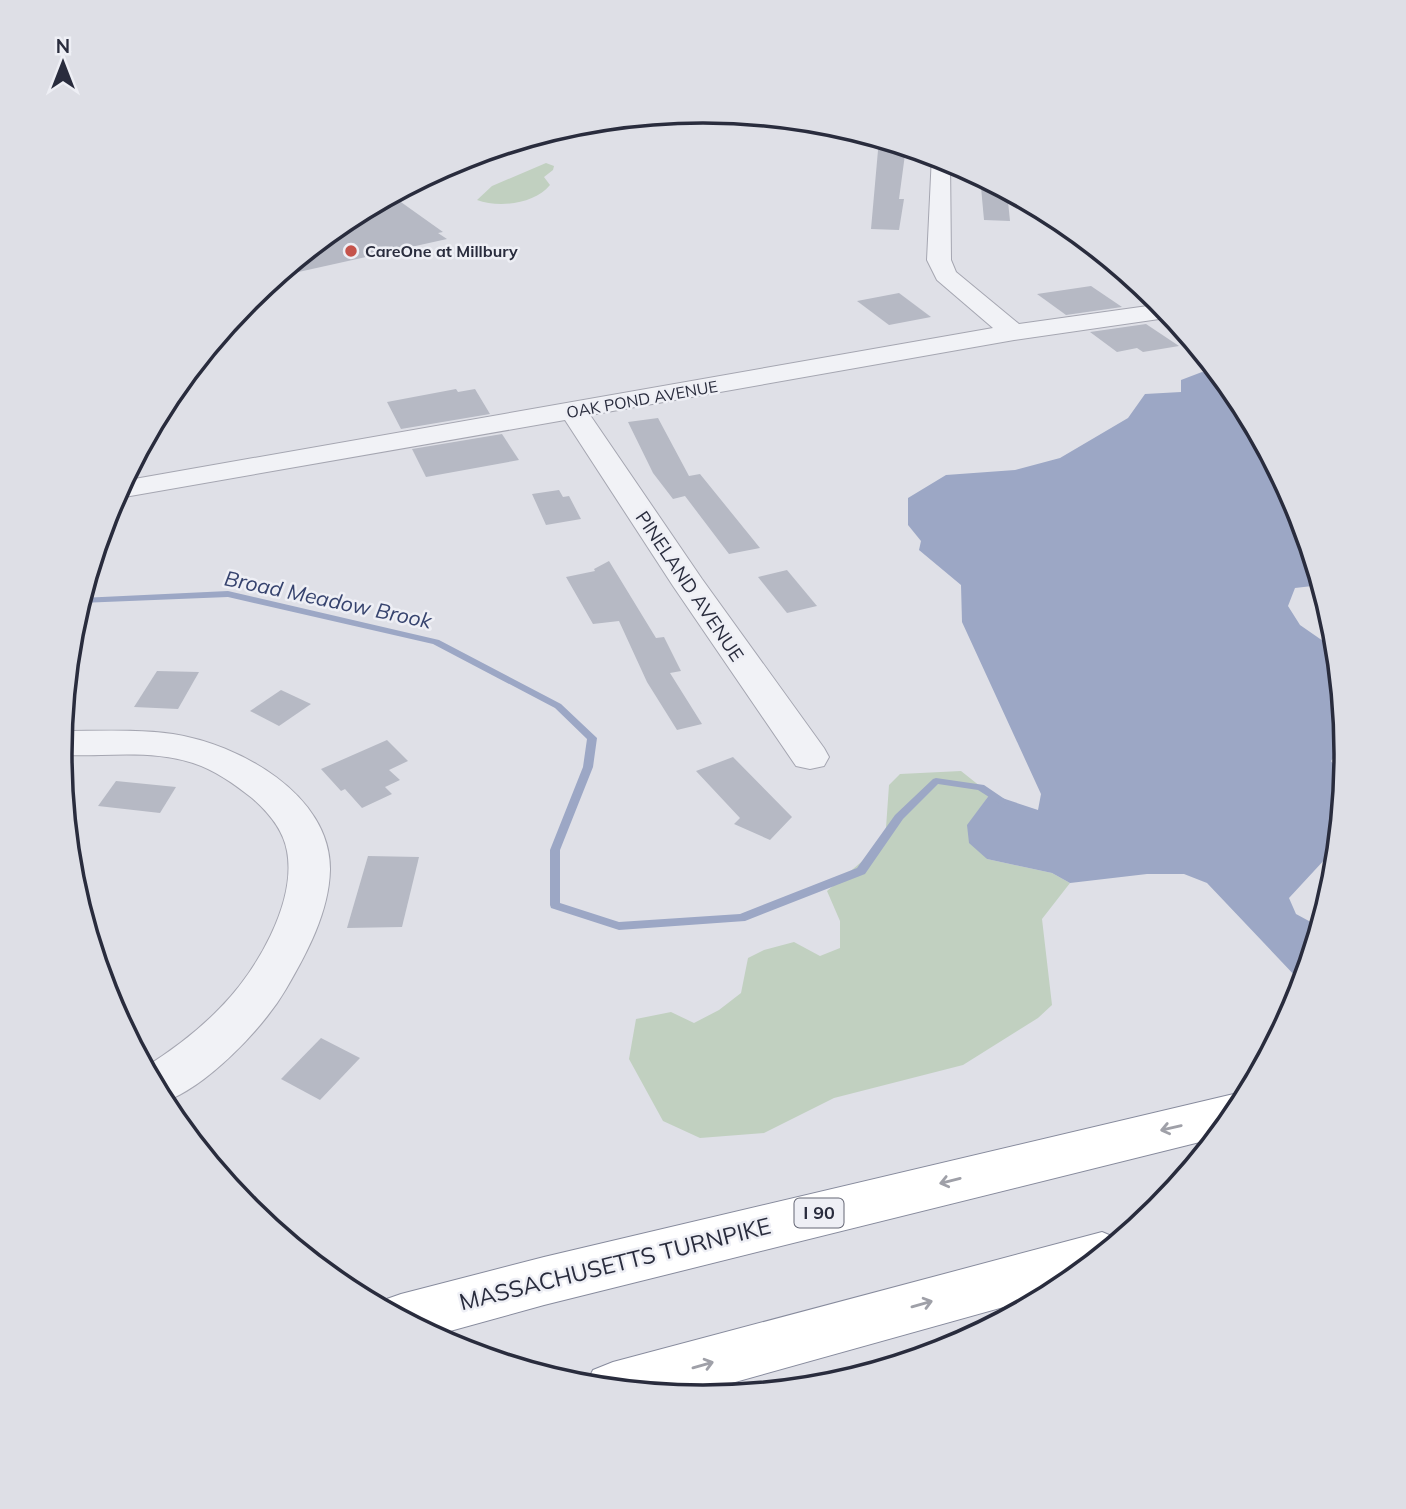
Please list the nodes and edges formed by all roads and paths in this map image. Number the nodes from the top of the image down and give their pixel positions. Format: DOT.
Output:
graph roads {
  1 [pos="947,172"];
  2 [pos="1153,312"];
  3 [pos="1014,332"];
  4 [pos="574,412"];
  5 [pos="131,489"];
  6 [pos="72,743"];
  7 [pos="810,757"];
  8 [pos="163,1081"];
  9 [pos="1219,1118"];
  10 [pos="1076,1263"];
  11 [pos="414,1316"];
  12 [pos="639,1382"];
  1 -- 3 [label="street"];
  2 -- 3 [label="street, OAK POND AVENUE"];
  3 -- 4 [label="street, OAK POND AVENUE"];
  4 -- 5 [label="street, OAK POND AVENUE"];
  4 -- 7 [label="street, PINELAND AVENUE"];
  6 -- 8 [label="street"];
  9 -- 11 [label="highway, MASSACHUSETTS TURNPIKE / I 90, one-way"];
  12 -- 10 [label="highway, one-way"];
}
